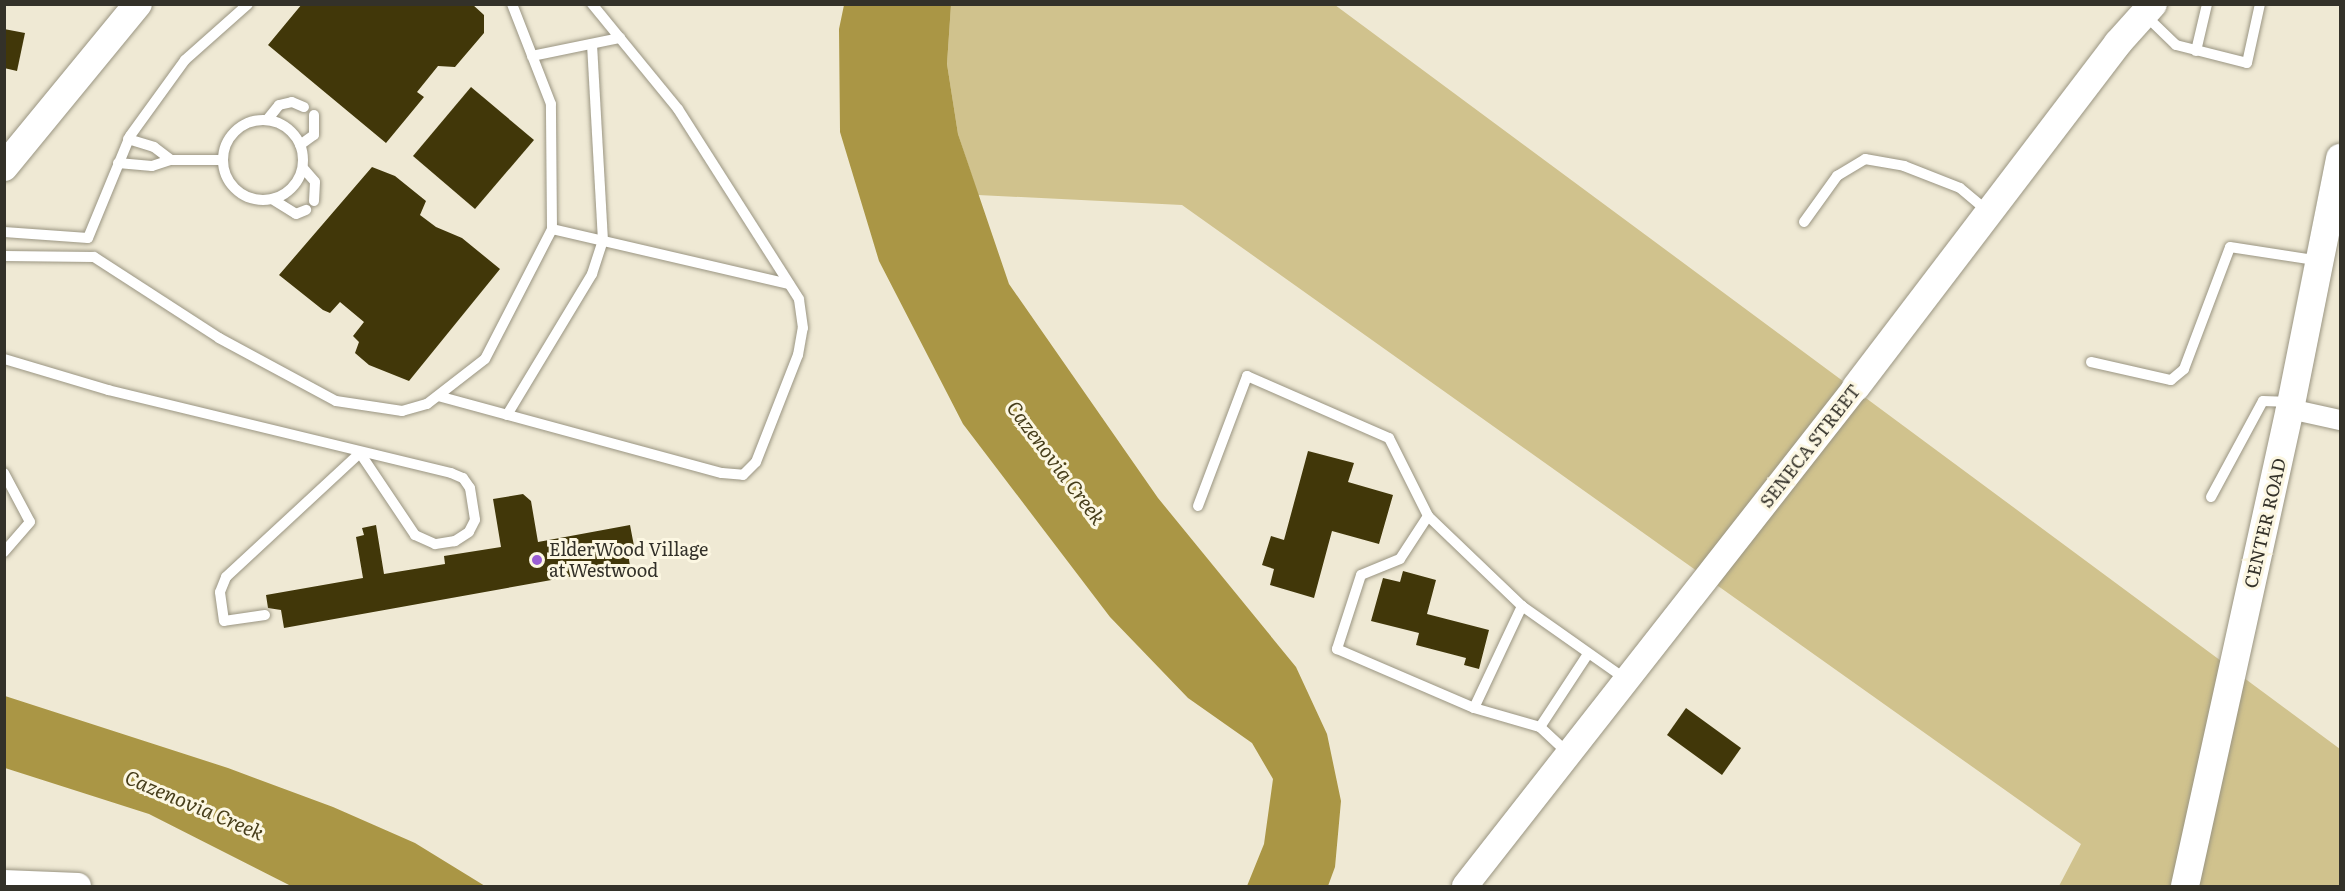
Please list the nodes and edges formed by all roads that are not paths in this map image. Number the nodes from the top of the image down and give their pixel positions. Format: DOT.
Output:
graph roads {
  1 [pos="138,4"];
  2 [pos="248,4"];
  3 [pos="512,4"];
  4 [pos="592,4"];
  5 [pos="2207,4"];
  6 [pos="2260,4"];
  7 [pos="2149,10"];
  8 [pos="620,38"];
  9 [pos="592,44"];
  10 [pos="2196,51"];
  11 [pos="532,56"];
  12 [pos="304,106"];
  13 [pos="314,115"];
  14 [pos="267,120"];
  15 [pos="128,139"];
  16 [pos="300,145"];
  17 [pos="171,160"];
  18 [pos="223,160"];
  19 [pos="118,163"];
  20 [pos="4,167"];
  21 [pos="303,168"];
  22 [pos="2339,175"];
  23 [pos="272,199"];
  24 [pos="1989,212"];
  25 [pos="1804,222"];
  26 [pos="552,229"];
  27 [pos="4,232"];
  28 [pos="88,238"];
  29 [pos="603,241"];
  30 [pos="4,256"];
  31 [pos="94,257"];
  32 [pos="2320,261"];
  33 [pos="789,284"];
  34 [pos="4,359"];
  35 [pos="2091,362"];
  36 [pos="1856,387"];
  37 [pos="438,396"];
  38 [pos="2291,406"];
  39 [pos="507,415"];
  40 [pos="2340,420"];
  41 [pos="360,453"];
  42 [pos="4,473"];
  43 [pos="2211,497"];
  44 [pos="1198,506"];
  45 [pos="1428,516"];
  46 [pos="4,552"];
  47 [pos="1522,606"];
  48 [pos="265,615"];
  49 [pos="1588,654"];
  50 [pos="1627,680"];
  51 [pos="1474,708"];
  52 [pos="1539,727"];
  53 [pos="1567,752"];
  54 [pos="4,883"];
  55 [pos="78,886"];
  56 [pos="1465,886"];
  57 [pos="2185,886"];
  1 -- 20 [label="main road"];
  2 -- 15 [label="lane"];
  3 -- 11 [label="lane"];
  4 -- 8 [label="lane"];
  5 -- 10 [label="lane"];
  6 -- 10 [label="lane"];
  7 -- 10 [label="lane"];
  7 -- 24 [label="main road, SENECA STREET"];
  8 -- 9 [label="lane"];
  8 -- 33 [label="lane"];
  9 -- 11 [label="lane"];
  9 -- 29 [label="lane"];
  11 -- 26 [label="lane"];
  12 -- 14 [label="lane"];
  13 -- 16 [label="lane"];
  14 -- 16 [label="lane"];
  14 -- 18 [label="lane"];
  15 -- 17 [label="lane"];
  15 -- 19 [label="lane"];
  16 -- 21 [label="lane"];
  17 -- 18 [label="lane"];
  17 -- 19 [label="lane"];
  18 -- 23 [label="lane"];
  19 -- 28 [label="lane"];
  21 -- 23 [label="lane"];
  21 -- 23 [label="lane"];
  22 -- 32 [label="main road, CENTER ROAD"];
  24 -- 25 [label="lane"];
  24 -- 36 [label="main road, SENECA STREET"];
  26 -- 29 [label="lane"];
  26 -- 37 [label="lane"];
  27 -- 28 [label="lane"];
  28 -- 31 [label="lane"];
  29 -- 33 [label="lane"];
  29 -- 39 [label="lane"];
  30 -- 31 [label="lane"];
  31 -- 37 [label="lane"];
  32 -- 35 [label="lane"];
  32 -- 38 [label="main road, CENTER ROAD"];
  33 -- 39 [label="lane"];
  34 -- 41 [label="lane"];
  36 -- 50 [label="street, SENECA STREET"];
  37 -- 39 [label="lane"];
  38 -- 40 [label="street"];
  38 -- 43 [label="lane"];
  38 -- 57 [label="main road, CENTER ROAD"];
  41 -- 41 [label="lane"];
  41 -- 48 [label="lane"];
  42 -- 46 [label="lane"];
  44 -- 45 [label="lane"];
  45 -- 47 [label="lane"];
  45 -- 51 [label="lane"];
  47 -- 49 [label="lane"];
  47 -- 51 [label="lane"];
  49 -- 50 [label="lane"];
  49 -- 52 [label="lane"];
  50 -- 53 [label="street, SENECA STREET"];
  51 -- 52 [label="lane"];
  52 -- 53 [label="lane"];
  53 -- 56 [label="street, SENECA STREET"];
  54 -- 55 [label="street"];
}
